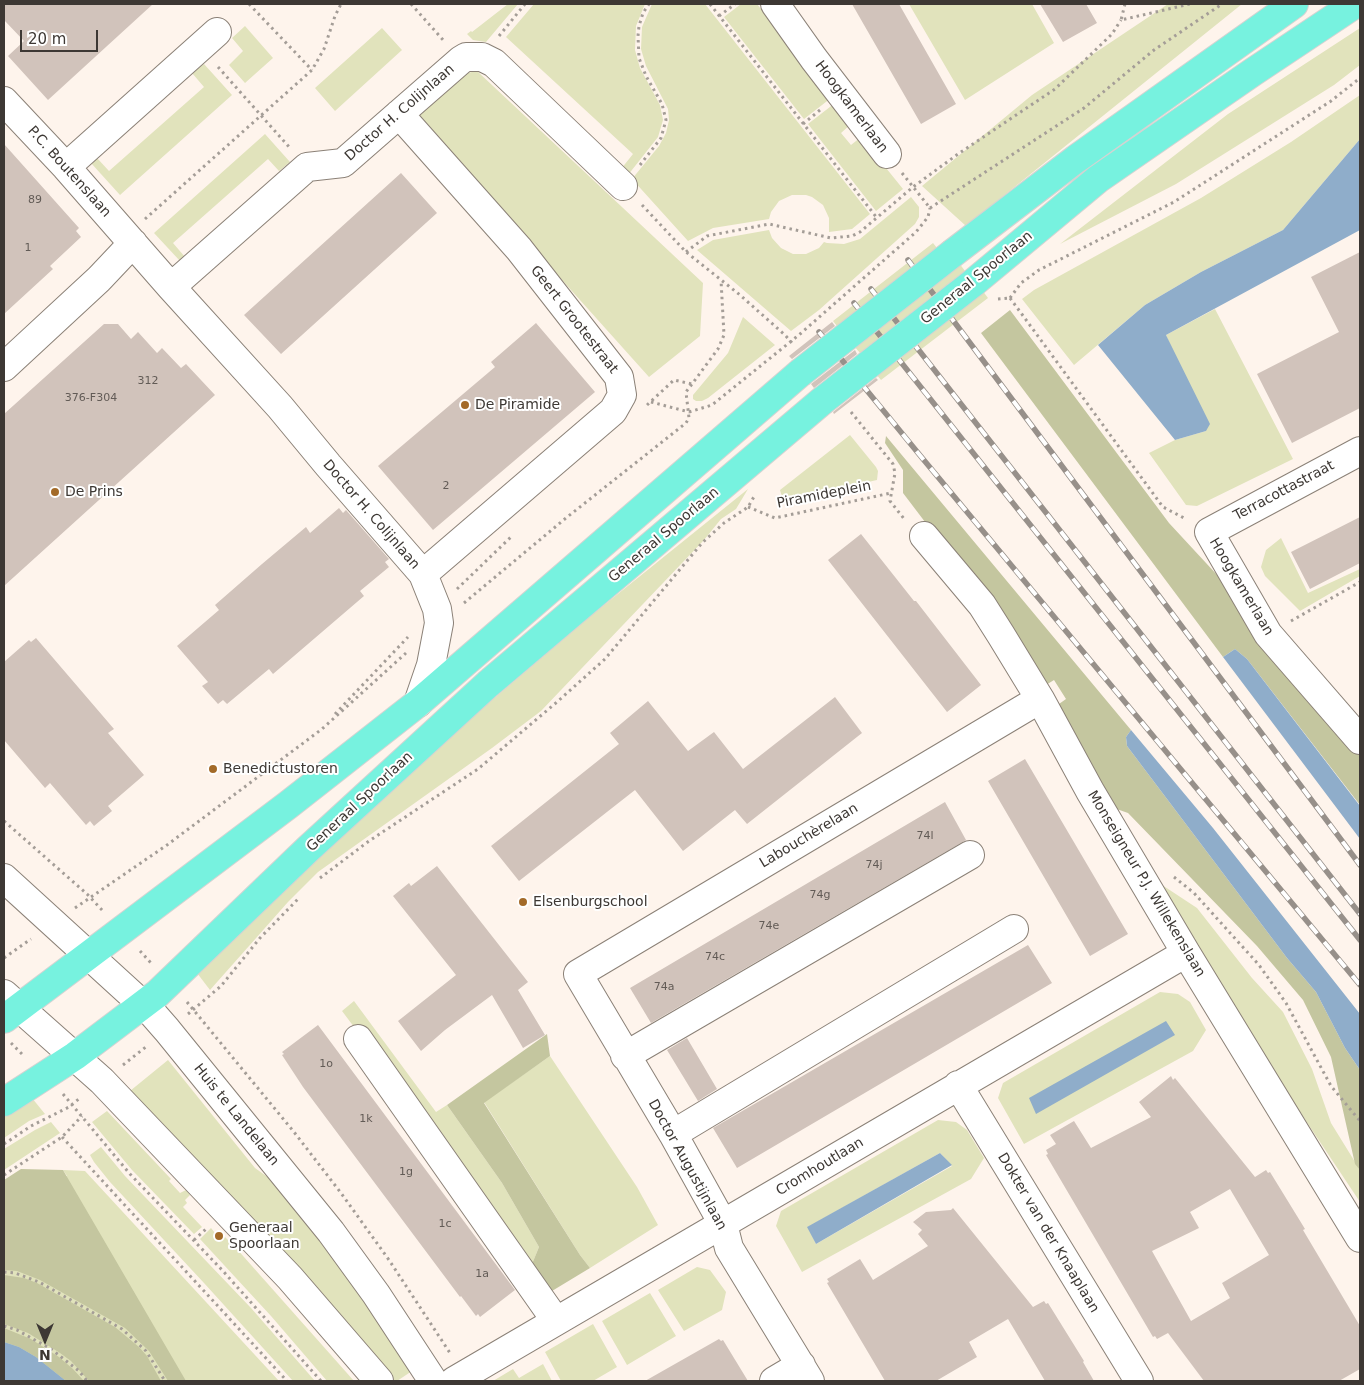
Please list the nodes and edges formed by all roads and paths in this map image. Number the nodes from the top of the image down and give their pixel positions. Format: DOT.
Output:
graph roads {
  1 [pos="249,4"];
  2 [pos="341,4"];
  3 [pos="411,4"];
  4 [pos="525,4"];
  5 [pos="649,4"];
  6 [pos="710,4"];
  7 [pos="735,4"];
  8 [pos="775,4"];
  9 [pos="1125,4"];
  10 [pos="1190,4"];
  11 [pos="1222,4"];
  12 [pos="1294,4"];
  13 [pos="1355,4"];
  14 [pos="720,16"];
  15 [pos="1121,20"];
  16 [pos="209,40"];
  17 [pos="472,58"];
  18 [pos="312,70"];
  19 [pos="1360,78"];
  20 [pos="6,107"];
  21 [pos="399,114"];
  22 [pos="261,116"];
  23 [pos="888,154"];
  24 [pos="66,167"];
  25 [pos="307,167"];
  26 [pos="623,186"];
  27 [pos="913,187"];
  28 [pos="930,208"];
  29 [pos="876,218"];
  30 [pos="132,243"];
  31 [pos="686,252"];
  32 [pos="721,280"];
  33 [pos="170,287"];
  34 [pos="1010,298"];
  35 [pos="994,301"];
  36 [pos="785,335"];
  37 [pos="4,367"];
  38 [pos="692,384"];
  39 [pos="633,402"];
  40 [pos="651,402"];
  41 [pos="689,412"];
  42 [pos="864,428"];
  43 [pos="1360,451"];
  44 [pos="748,507"];
  45 [pos="1208,532"];
  46 [pos="515,533"];
  47 [pos="924,536"];
  48 [pos="423,574"];
  49 [pos="1360,582"];
  50 [pos="438,616"];
  51 [pos="1268,634"];
  52 [pos="1040,699"];
  53 [pos="418,703"];
  54 [pos="322,729"];
  55 [pos="1360,740"];
  56 [pos="4,821"];
  57 [pos="970,855"];
  58 [pos="1168,873"];
  59 [pos="4,878"];
  60 [pos="318,880"];
  61 [pos="304,893"];
  62 [pos="90,897"];
  63 [pos="1014,929"];
  64 [pos="121,930"];
  65 [pos="1186,953"];
  66 [pos="88,955"];
  67 [pos="578,974"];
  68 [pos="169,983"];
  69 [pos="143,1005"];
  70 [pos="8,1007"];
  71 [pos="358,1039"];
  72 [pos="75,1056"];
  73 [pos="625,1056"];
  74 [pos="958,1085"];
  75 [pos="4,1102"];
  76 [pos="1360,1121"];
  77 [pos="673,1134"];
  78 [pos="62,1137"];
  79 [pos="4,1175"];
  80 [pos="723,1224"];
  81 [pos="1360,1238"];
  82 [pos="4,1272"];
  83 [pos="556,1321"];
  84 [pos="4,1326"];
  85 [pos="806,1373"];
  86 [pos="87,1381"];
  87 [pos="165,1381"];
  88 [pos="287,1381"];
  89 [pos="321,1381"];
  90 [pos="379,1381"];
  91 [pos="433,1381"];
  92 [pos="454,1381"];
  93 [pos="774,1381"];
  94 [pos="1139,1381"];
  1 -- 18 [label="path"];
  2 -- 18 [label="path"];
  3 -- 17 [label="path"];
  4 -- 17 [label="path"];
  5 -- 26 [label="path"];
  6 -- 14 [label="path"];
  7 -- 14 [label="path"];
  8 -- 23 [label="street, Hoogkamerlaan"];
  9 -- 15 [label="path"];
  10 -- 15 [label="path"];
  11 -- 28 [label="path"];
  12 -- 53 [label="main road, bridge"];
  13 -- 68 [label="main road, Generaal Spoorlaan, bridge"];
  14 -- 29 [label="path"];
  15 -- 27 [label="path"];
  16 -- 22 [label="path"];
  16 -- 24 [label="street"];
  17 -- 21 [label="street, Doctor H. Colijnlaan"];
  17 -- 26 [label="street"];
  18 -- 22 [label="path"];
  19 -- 34 [label="path"];
  20 -- 24 [label="street, P.C. Boutenslaan"];
  21 -- 25 [label="street, Doctor H. Colijnlaan"];
  21 -- 39 [label="street, Geert Grootestraat"];
  22 -- 25 [label="path"];
  22 -- 30 [label="path"];
  23 -- 27 [label="path, Hoogkamerlaan"];
  24 -- 30 [label="street, P.C. Boutenslaan"];
  25 -- 33 [label="street"];
  26 -- 31 [label="path"];
  27 -- 28 [label="path, Hoogkamerlaan"];
  27 -- 29 [label="path"];
  28 -- 41 [label="path"];
  29 -- 31 [label="path"];
  30 -- 33 [label="street, Doctor H. Colijnlaan"];
  30 -- 37 [label="street"];
  31 -- 32 [label="path"];
  32 -- 36 [label="path"];
  32 -- 38 [label="path"];
  33 -- 48 [label="street, Doctor H. Colijnlaan"];
  34 -- 35 [label="path, Generaal Spoorlaan"];
  34 -- 45 [label="path, Hoogkamerlaan"];
  38 -- 40 [label="path"];
  38 -- 41 [label="path"];
  39 -- 40 [label="path"];
  39 -- 40 [label="path"];
  39 -- 48 [label="street"];
  40 -- 41 [label="path"];
  41 -- 50 [label="path"];
  42 -- 44 [label="path, Piramideplein"];
  43 -- 45 [label="street, Terracottastraat"];
  44 -- 60 [label="path, Generaal Spoorlaan"];
  45 -- 51 [label="street, Hoogkamerlaan"];
  46 -- 50 [label="path"];
  47 -- 52 [label="street, Monseigneur P.J. Willekenslaan"];
  48 -- 50 [label="street, Doctor H. Colijnlaan"];
  49 -- 51 [label="path"];
  50 -- 53 [label="street"];
  50 -- 54 [label="path"];
  50 -- 54 [label="path"];
  51 -- 55 [label="street, Hoogkamerlaan"];
  52 -- 65 [label="street, Monseigneur P.J. Willekenslaan"];
  52 -- 67 [label="street, Labouchèrelaan"];
  53 -- 64 [label="main road"];
  54 -- 62 [label="path"];
  56 -- 62 [label="path"];
  57 -- 73 [label="street"];
  58 -- 76 [label="path"];
  59 -- 66 [label="street, Huis te Landelaan"];
  61 -- 68 [label="path"];
  62 -- 64 [label="path"];
  63 -- 77 [label="street"];
  64 -- 66 [label="main road"];
  64 -- 68 [label="path"];
  65 -- 74 [label="street, Cromhoutlaan"];
  65 -- 81 [label="street, Monseigneur P.J. Willekenslaan"];
  66 -- 69 [label="street, Huis te Landelaan"];
  66 -- 70 [label="main road"];
  67 -- 73 [label="street, Doctor Augustijnlaan"];
  68 -- 69 [label="main road, Generaal Spoorlaan"];
  69 -- 72 [label="main road, Generaal Spoorlaan"];
  69 -- 91 [label="street, Huis te Landelaan"];
  70 -- 72 [label="street"];
  71 -- 83 [label="street"];
  72 -- 75 [label="main road, Generaal Spoorlaan"];
  72 -- 90 [label="street"];
  73 -- 77 [label="street, Doctor Augustijnlaan"];
  74 -- 80 [label="street, Cromhoutlaan"];
  74 -- 94 [label="street, Dokter van der Knaaplaan"];
  77 -- 80 [label="street, Doctor Augustijnlaan"];
  78 -- 79 [label="path"];
  78 -- 88 [label="path"];
  78 -- 89 [label="path"];
  80 -- 83 [label="street, Cromhoutlaan"];
  80 -- 85 [label="street, Doctor Augustijnlaan"];
  82 -- 87 [label="path"];
  83 -- 92 [label="street, Cromhoutlaan"];
  84 -- 86 [label="path"];
  85 -- 93 [label="street"];
}
